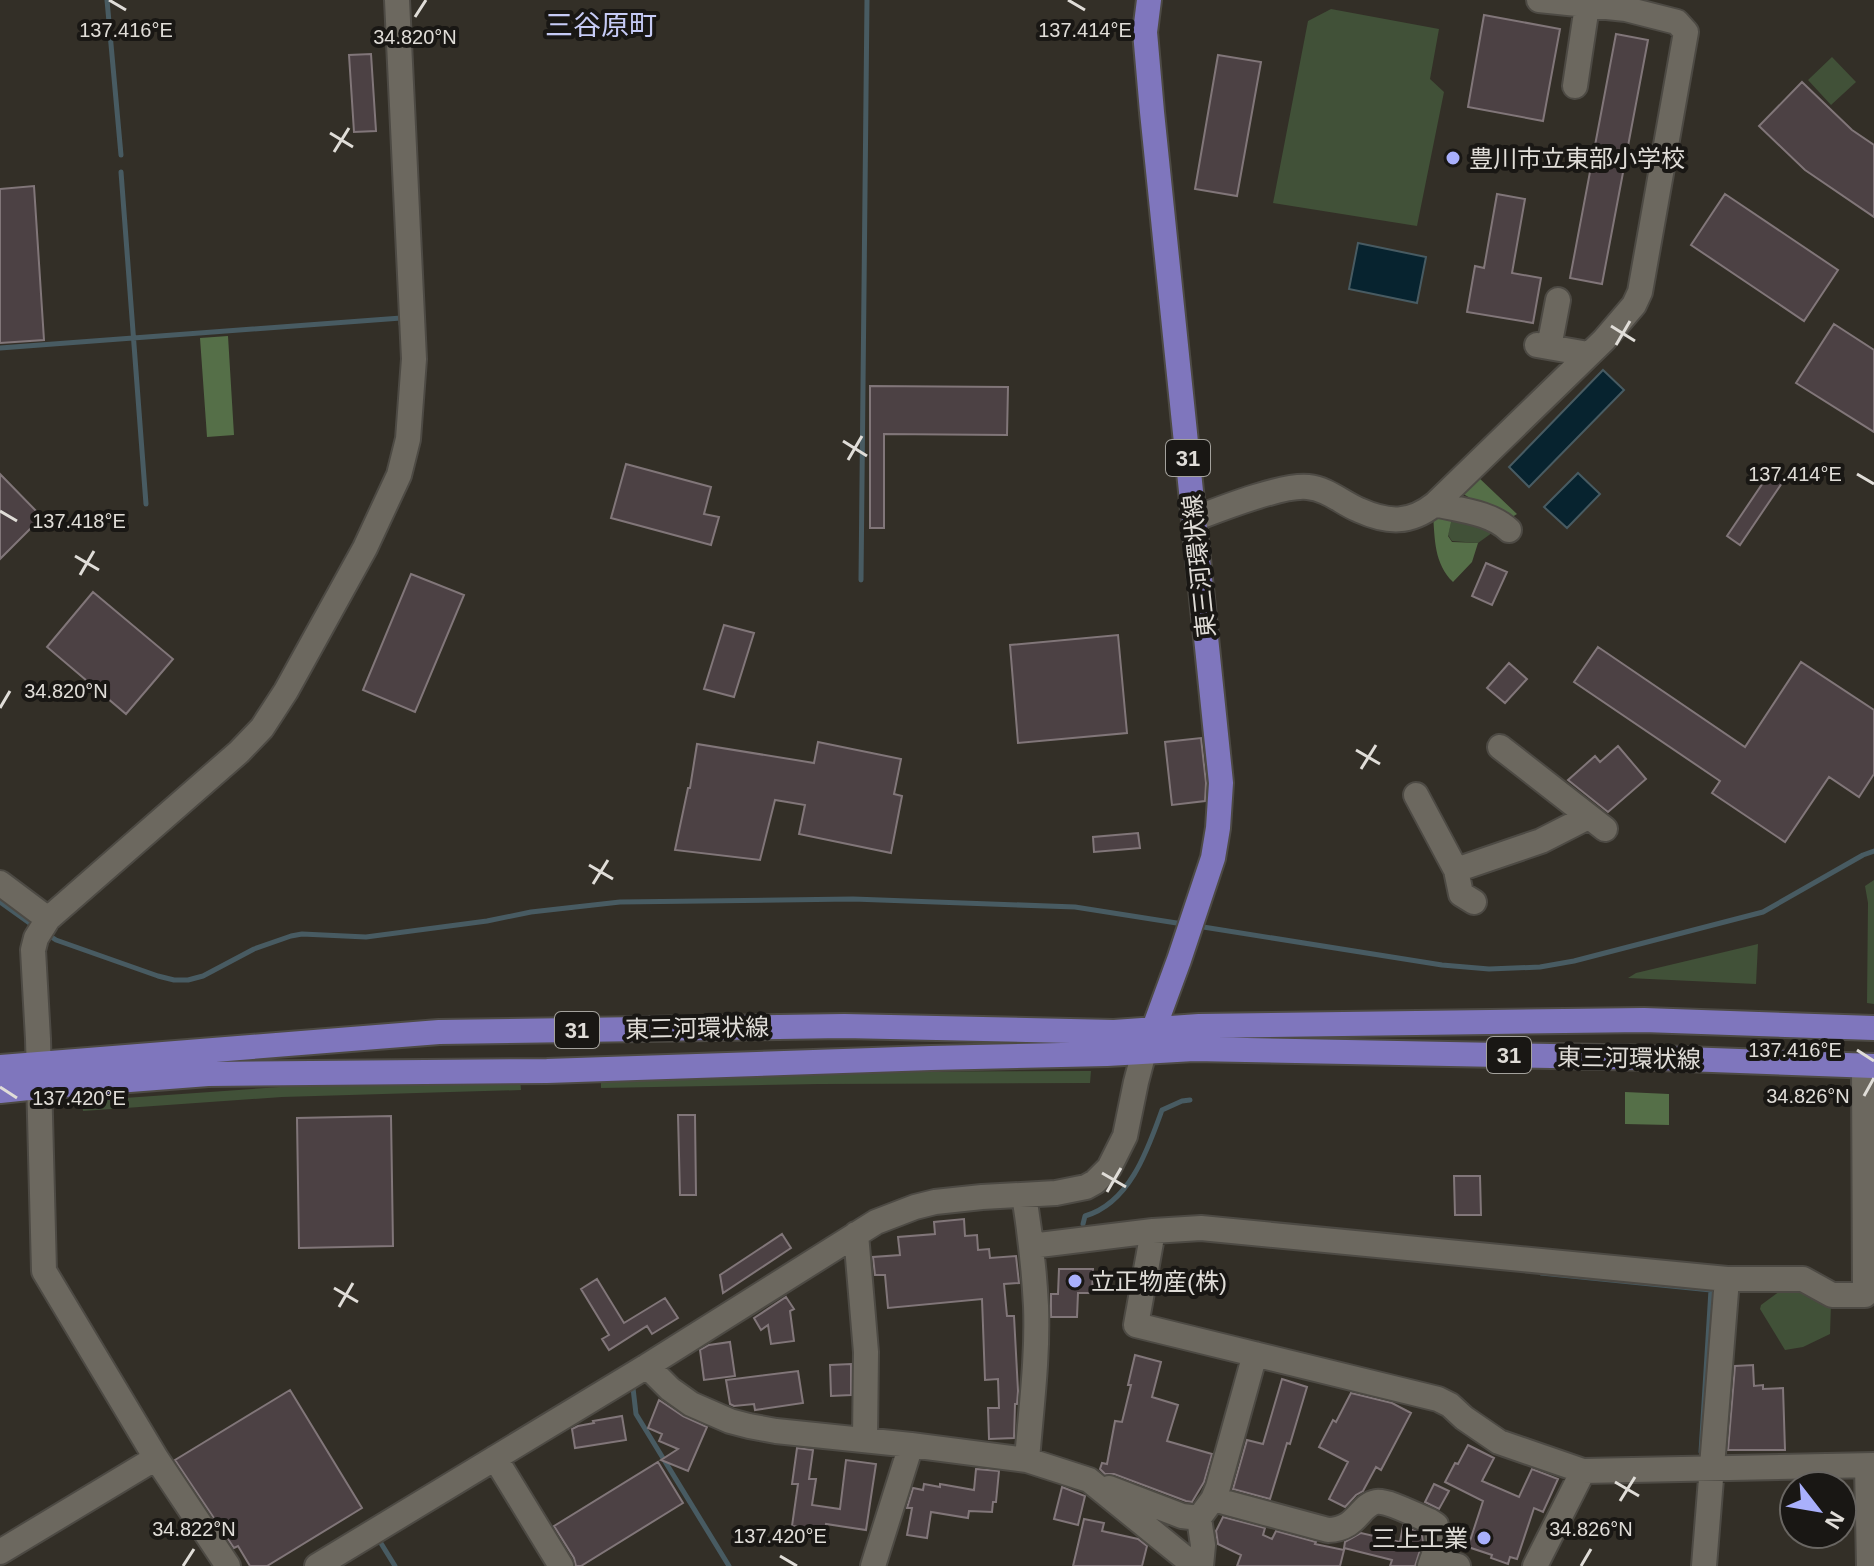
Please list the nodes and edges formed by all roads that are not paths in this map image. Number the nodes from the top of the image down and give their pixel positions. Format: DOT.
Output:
graph roads {
  1 [pos="397,0"];
  2 [pos="1149,0"];
  3 [pos="1539,0"];
  4 [pos="1587,6"];
  5 [pos="1575,86"];
  6 [pos="1558,300"];
  7 [pos="1588,354"];
  8 [pos="1435,504"];
  9 [pos="1194,519"];
  10 [pos="1509,530"];
  11 [pos="1500,747"];
  12 [pos="1416,795"];
  13 [pos="1456,870"];
  14 [pos="0,883"];
  15 [pos="1474,902"];
  16 [pos="42,928"];
  17 [pos="1155,1028"];
  18 [pos="1874,1028"];
  19 [pos="1144,1052"];
  20 [pos="1869,1066"];
  21 [pos="0,1067"];
  22 [pos="38,1075"];
  23 [pos="0,1091"];
  24 [pos="1024,1195"];
  25 [pos="1153,1231"];
  26 [pos="856,1234"];
  27 [pos="1031,1246"];
  28 [pos="1727,1279"];
  29 [pos="1870,1295"];
  30 [pos="1255,1354"];
  31 [pos="647,1366"];
  32 [pos="865,1440"];
  33 [pos="911,1445"];
  34 [pos="156,1458"];
  35 [pos="495,1458"];
  36 [pos="1027,1460"];
  37 [pos="1871,1466"];
  38 [pos="1712,1468"];
  39 [pos="1583,1471"];
  40 [pos="1089,1480"];
  41 [pos="1206,1509"];
  42 [pos="0,1552"];
  43 [pos="1431,1563"];
  44 [pos="228,1566"];
  45 [pos="317,1566"];
  46 [pos="561,1566"];
  47 [pos="873,1566"];
  48 [pos="1195,1566"];
  49 [pos="1201,1566"];
  50 [pos="1458,1566"];
  51 [pos="1535,1566"];
  52 [pos="1704,1566"];
  53 [pos="1869,1566"];
  1 -- 16 [label="street"];
  2 -- 9 [label="main road, 東三河環状線 / 31"];
  3 -- 4 [label="street"];
  4 -- 5 [label="street"];
  4 -- 7 [label="street"];
  6 -- 7 [label="street"];
  7 -- 8 [label="street"];
  8 -- 9 [label="street"];
  8 -- 10 [label="street"];
  9 -- 17 [label="main road, 東三河環状線 / 31"];
  11 -- 13 [label="street"];
  12 -- 13 [label="street"];
  13 -- 15 [label="street"];
  14 -- 16 [label="street"];
  16 -- 22 [label="street"];
  17 -- 18 [label="main road, 東三河環状線 / 31"];
  17 -- 19 [label="main road, 東三河環状線 / 31"];
  17 -- 22 [label="main road, 東三河環状線 / 31"];
  19 -- 20 [label="main road, 東三河環状線 / 31"];
  19 -- 22 [label="main road, 東三河環状線 / 31"];
  19 -- 24 [label="street"];
  20 -- 29 [label="street"];
  21 -- 22 [label="main road, 東三河環状線 / 31"];
  22 -- 23 [label="main road, 東三河環状線 / 31"];
  22 -- 34 [label="street"];
  24 -- 26 [label="street"];
  24 -- 27 [label="street"];
  25 -- 27 [label="street"];
  25 -- 28 [label="street"];
  25 -- 30 [label="street"];
  26 -- 31 [label="street"];
  26 -- 32 [label="street"];
  27 -- 36 [label="street"];
  28 -- 29 [label="street"];
  28 -- 38 [label="street"];
  30 -- 39 [label="street"];
  30 -- 41 [label="street"];
  31 -- 32 [label="street"];
  31 -- 35 [label="street"];
  32 -- 33 [label="street"];
  33 -- 36 [label="street"];
  33 -- 47 [label="street"];
  34 -- 42 [label="street"];
  34 -- 44 [label="street"];
  35 -- 45 [label="street"];
  35 -- 46 [label="street"];
  36 -- 40 [label="street"];
  37 -- 38 [label="street"];
  37 -- 53 [label="street"];
  38 -- 39 [label="street"];
  38 -- 52 [label="street"];
  39 -- 51 [label="street"];
  40 -- 41 [label="street"];
  40 -- 48 [label="street"];
  41 -- 43 [label="street"];
  41 -- 49 [label="street"];
  43 -- 50 [label="street"];
}
